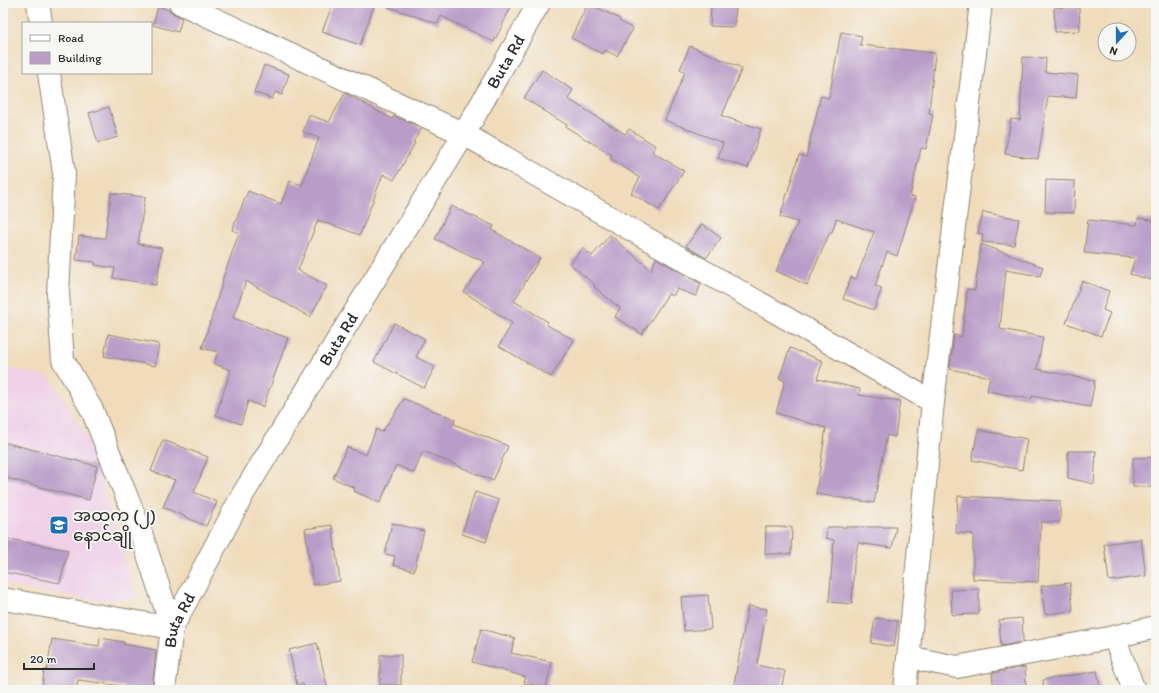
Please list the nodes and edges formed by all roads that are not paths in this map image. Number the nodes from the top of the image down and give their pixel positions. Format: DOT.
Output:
graph roads {
  1 [pos="38,3"];
  2 [pos="180,3"];
  3 [pos="539,3"];
  4 [pos="981,3"];
  5 [pos="41,22"];
  6 [pos="49,74"];
  7 [pos="464,134"];
  8 [pos="933,402"];
  9 [pos="3,599"];
  10 [pos="1156,627"];
  11 [pos="172,628"];
  12 [pos="1114,637"];
  13 [pos="908,657"];
  14 [pos="165,688"];
  15 [pos="905,690"];
  16 [pos="1134,690"];
  1 -- 5 [label="street"];
  2 -- 7 [label="street"];
  3 -- 7 [label="street, Buta Rd"];
  4 -- 8 [label="street"];
  6 -- 11 [label="street"];
  7 -- 8 [label="street"];
  7 -- 11 [label="street, Buta Rd"];
  8 -- 13 [label="street"];
  9 -- 11 [label="street"];
  10 -- 12 [label="street"];
  11 -- 14 [label="street, Buta Rd"];
  12 -- 13 [label="street"];
  12 -- 16 [label="street"];
  13 -- 15 [label="street"];
}
